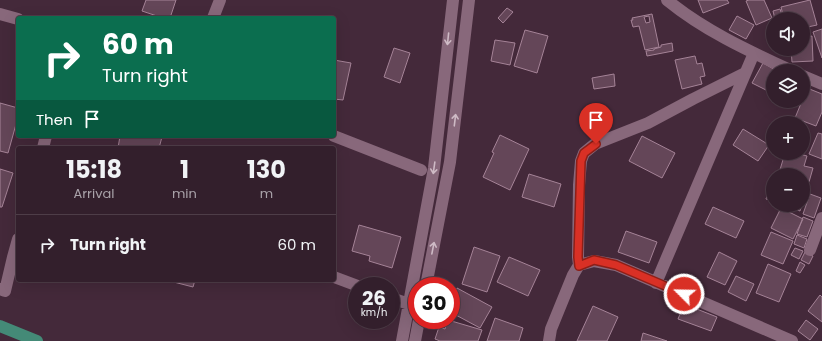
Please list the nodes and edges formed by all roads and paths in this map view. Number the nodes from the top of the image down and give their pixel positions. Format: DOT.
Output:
graph roads {
  1 [pos="220,0"];
  2 [pos="452,0"];
  3 [pos="469,0"];
  4 [pos="667,0"];
  5 [pos="0,14"];
  6 [pos="214,16"];
  7 [pos="16,18"];
  8 [pos="754,53"];
  9 [pos="777,64"];
  10 [pos="745,73"];
  11 [pos="810,79"];
  12 [pos="822,84"];
  13 [pos="336,137"];
  14 [pos="421,170"];
  15 [pos="822,218"];
  16 [pos="16,246"];
  17 [pos="810,250"];
  18 [pos="579,266"];
  19 [pos="414,277"];
  20 [pos="428,277"];
  21 [pos="336,278"];
  22 [pos="348,282"];
  23 [pos="656,283"];
  24 [pos="0,289"];
  25 [pos="408,309"];
  26 [pos="0,326"];
  27 [pos="417,329"];
  28 [pos="37,341"];
  29 [pos="402,341"];
  30 [pos="415,341"];
  31 [pos="549,341"];
  32 [pos="792,341"];
  1 -- 6 [label="street"];
  2 -- 19 [label="street, one-way"];
  20 -- 3 [label="street, one-way"];
  4 -- 8 [label="street"];
  5 -- 7 [label="street"];
  8 -- 9 [label="street"];
  8 -- 10 [label="street"];
  10 -- 18 [label="street"];
  10 -- 23 [label="street"];
  11 -- 12 [label="street"];
  13 -- 14 [label="street"];
  15 -- 17 [label="street"];
  16 -- 24 [label="street"];
  18 -- 23 [label="street"];
  18 -- 31 [label="street"];
  21 -- 22 [label="street"];
  23 -- 32 [label="street"];
  25 -- 29 [label="street"];
  26 -- 28 [label="main road"];
  27 -- 30 [label="street"];
}
